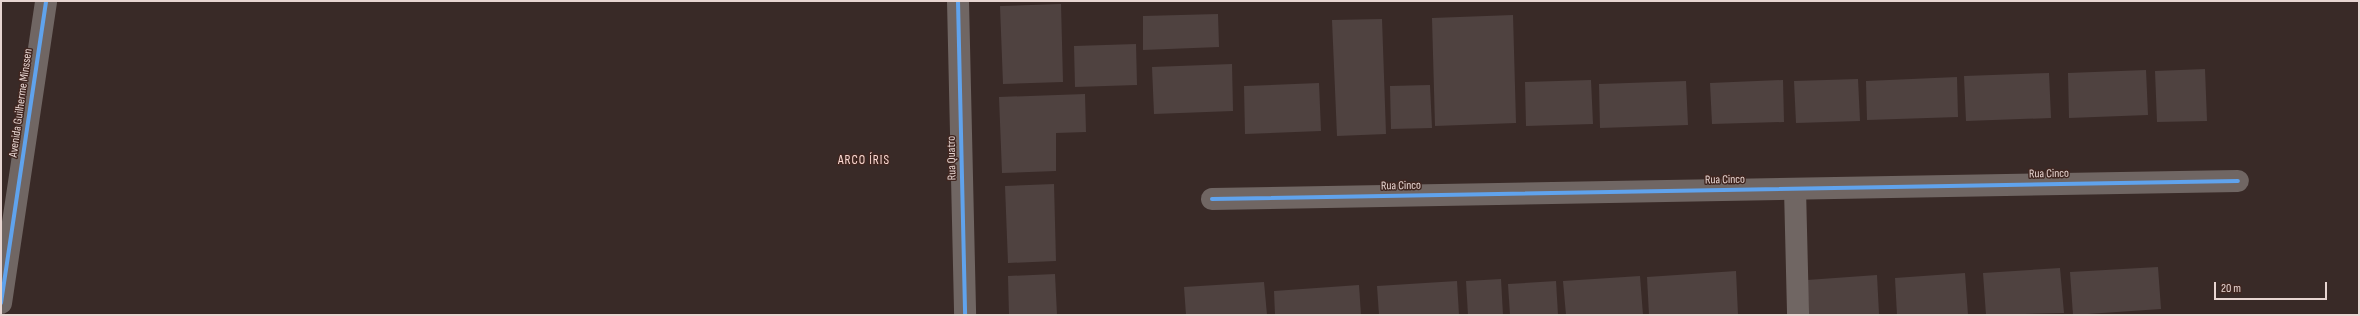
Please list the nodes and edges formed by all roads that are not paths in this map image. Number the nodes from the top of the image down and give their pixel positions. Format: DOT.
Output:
graph roads {
  1 [pos="46,1"];
  2 [pos="958,1"];
  3 [pos="2238,181"];
  4 [pos="1795,189"];
  5 [pos="1212,199"];
  6 [pos="1,303"];
  7 [pos="965,315"];
  8 [pos="1798,315"];
  1 -- 6 [label="street, Avenida Guilherme Minssen"];
  2 -- 7 [label="street, Rua Quatro"];
  3 -- 4 [label="street, Rua Cinco"];
  4 -- 5 [label="street, Rua Cinco"];
  4 -- 8 [label="street"];
}
